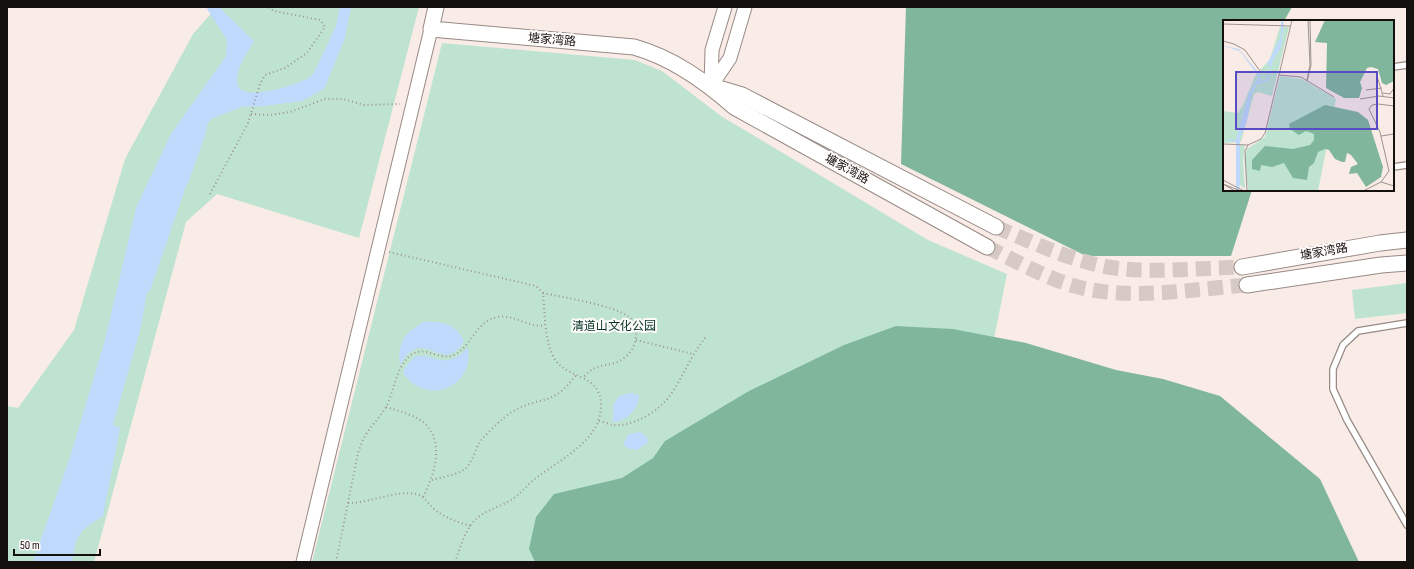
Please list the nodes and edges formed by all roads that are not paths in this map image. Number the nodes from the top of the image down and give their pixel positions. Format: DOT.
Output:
graph roads {
  1 [pos="436,7"];
  2 [pos="725,7"];
  3 [pos="745,7"];
  4 [pos="431,29"];
  5 [pos="1407,65"];
  6 [pos="1394,67"];
  7 [pos="711,86"];
  8 [pos="1407,166"];
  9 [pos="1394,167"];
  10 [pos="996,227"];
  11 [pos="1407,240"];
  12 [pos="987,247"];
  13 [pos="1407,263"];
  14 [pos="1242,267"];
  15 [pos="1247,284"];
  16 [pos="1407,323"];
  17 [pos="1407,525"];
  18 [pos="303,562"];
  1 -- 4 [label="main road"];
  2 -- 7 [label="street"];
  3 -- 7 [label="street"];
  4 -- 7 [label="main road, 塘家湾路"];
  4 -- 18 [label="street"];
  5 -- 6 [label="lane"];
  7 -- 10 [label="main road, 塘家湾路"];
  7 -- 12 [label="main road, 塘家湾路"];
  8 -- 9 [label="lane"];
  11 -- 14 [label="main road, 塘家湾路"];
  13 -- 15 [label="main road, 塘家湾路"];
  16 -- 17 [label="lane"];
}
